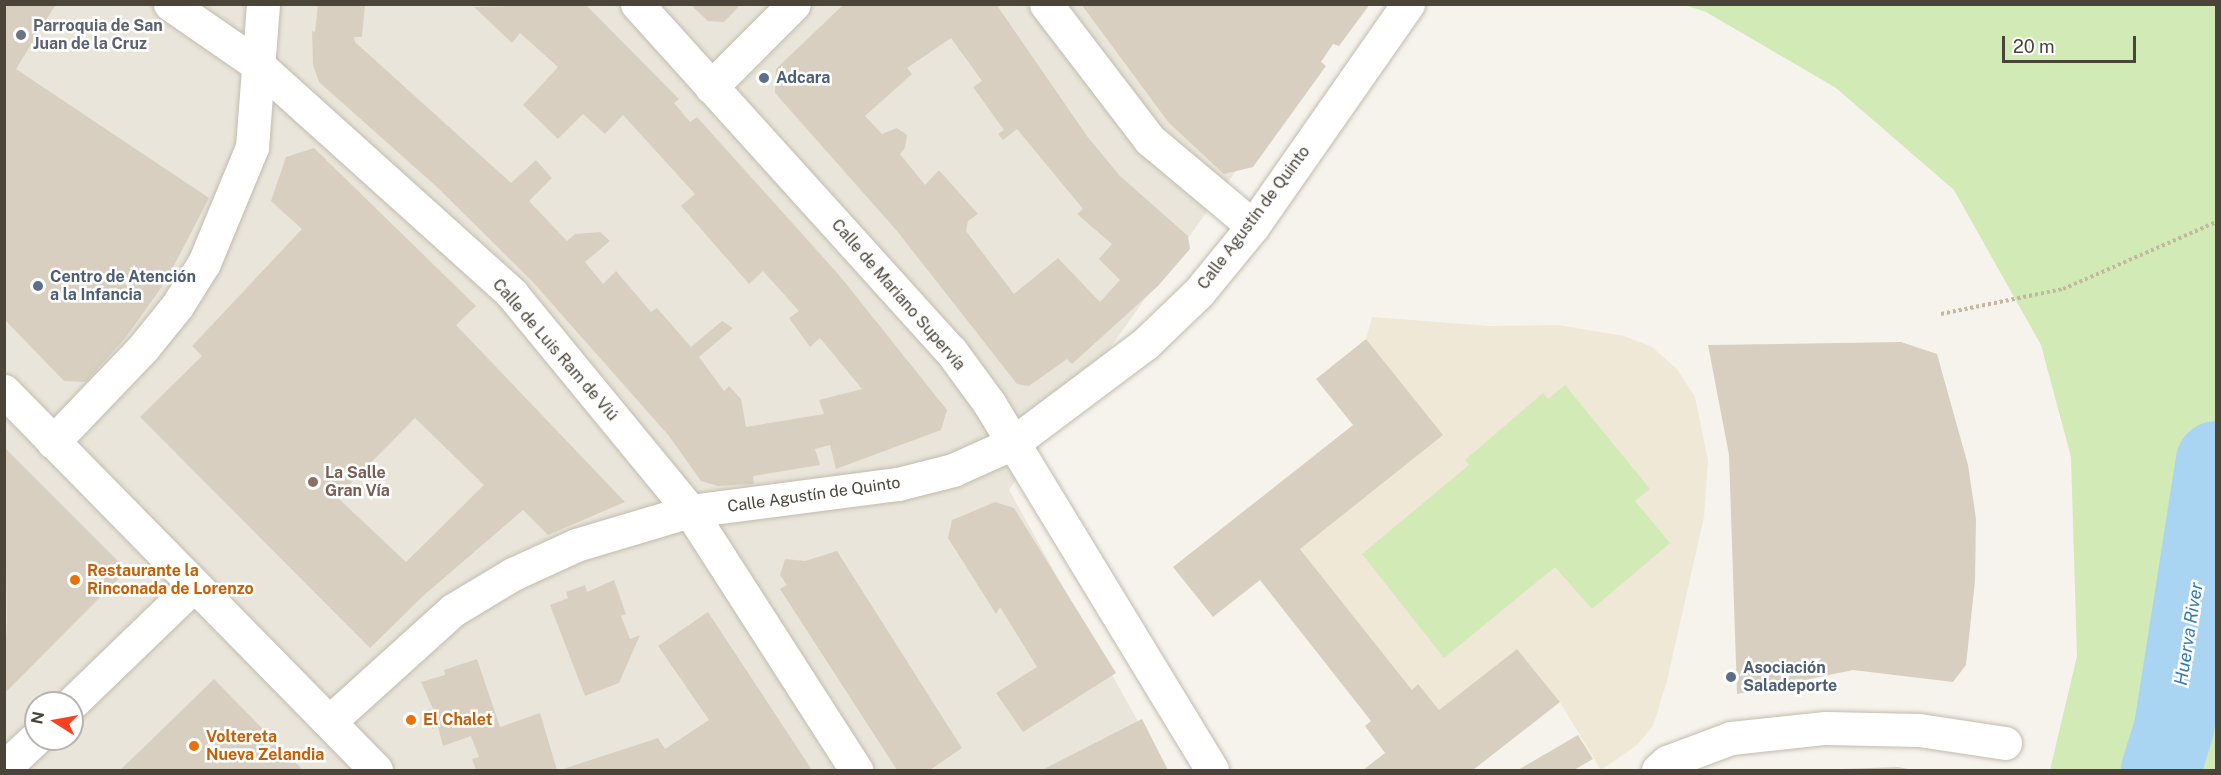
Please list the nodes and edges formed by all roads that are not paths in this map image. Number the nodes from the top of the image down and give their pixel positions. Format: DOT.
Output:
graph roads {
  1 [pos="170,4"];
  2 [pos="263,4"];
  3 [pos="638,4"];
  4 [pos="794,4"];
  5 [pos="1046,4"];
  6 [pos="1408,4"];
  7 [pos="257,64"];
  8 [pos="711,87"];
  9 [pos="1253,226"];
  10 [pos="4,391"];
  11 [pos="53,442"];
  12 [pos="1014,443"];
  13 [pos="690,511"];
  14 [pos="193,586"];
  15 [pos="84,691"];
  16 [pos="329,722"];
  17 [pos="2005,743"];
  18 [pos="24,749"];
  19 [pos="1698,761"];
  20 [pos="4,768"];
  21 [pos="376,771"];
  22 [pos="856,771"];
  23 [pos="1212,771"];
  24 [pos="1658,771"];
  1 -- 7 [label="street, Calle de Luis Ram de Viú"];
  2 -- 7 [label="street"];
  3 -- 8 [label="street, Calle de Mariano Supervía"];
  4 -- 8 [label="street"];
  5 -- 9 [label="street"];
  6 -- 9 [label="street, Calle Agustín de Quinto"];
  7 -- 11 [label="street"];
  7 -- 13 [label="street, Calle de Luis Ram de Viú"];
  8 -- 12 [label="street, Calle de Mariano Supervía"];
  9 -- 12 [label="street, Calle Agustín de Quinto"];
  10 -- 11 [label="street"];
  11 -- 14 [label="street"];
  12 -- 13 [label="street, Calle Agustín de Quinto"];
  12 -- 23 [label="street, Calle de Mariano Supervía"];
  13 -- 16 [label="street, Calle Agustín de Quinto"];
  13 -- 22 [label="street, Calle de Luis Ram de Viú"];
  14 -- 15 [label="street"];
  14 -- 16 [label="street"];
  16 -- 21 [label="street"];
  17 -- 19 [label="street"];
  18 -- 20 [label="street"];
  19 -- 24 [label="street"];
}
